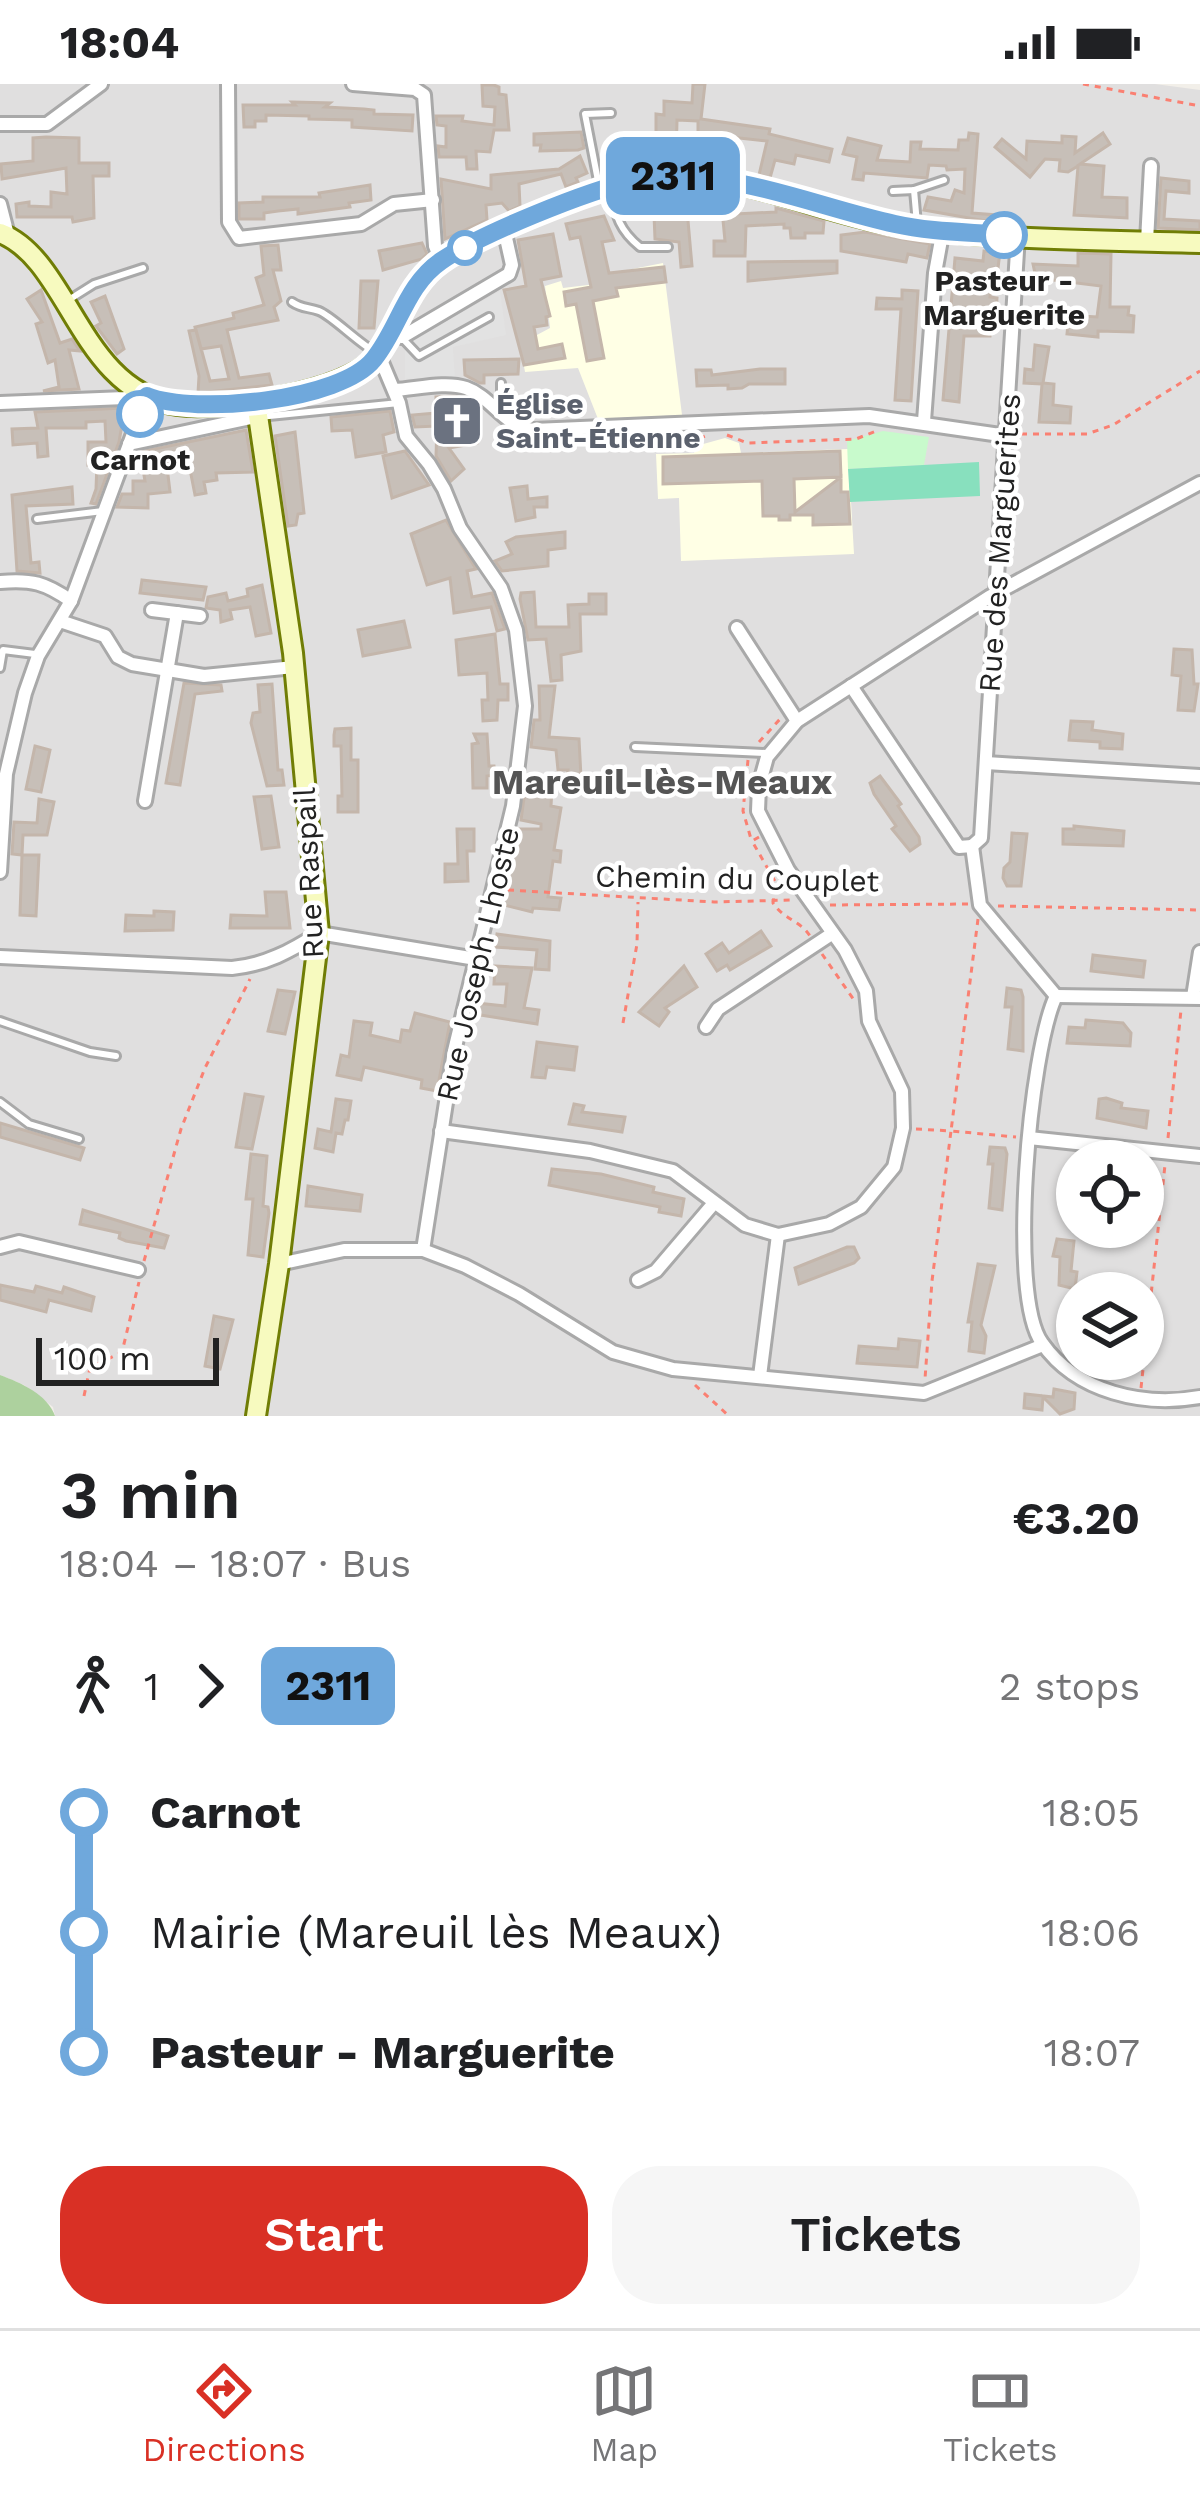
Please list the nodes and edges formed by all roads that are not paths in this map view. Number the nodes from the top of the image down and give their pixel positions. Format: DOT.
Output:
graph roads {
  1 [pos="101,84"];
  2 [pos="228,84"];
  3 [pos="353,84"];
  4 [pos="611,113"];
  5 [pos="0,124"];
  6 [pos="1151,166"];
  7 [pos="944,180"];
  8 [pos="604,189"];
  9 [pos="893,190"];
  10 [pos="914,190"];
  11 [pos="433,200"];
  12 [pos="0,204"];
  13 [pos="917,227"];
  14 [pos="504,229"];
  15 [pos="943,230"];
  16 [pos="4,234"];
  17 [pos="1018,236"];
  18 [pos="1147,241"];
  19 [pos="1200,243"];
  20 [pos="668,247"];
  21 [pos="441,261"];
  22 [pos="143,268"];
  23 [pos="292,302"];
  24 [pos="64,303"];
  25 [pos="489,317"];
  26 [pos="389,343"];
  27 [pos="501,383"];
  28 [pos="144,394"];
  29 [pos="397,397"];
  30 [pos="0,403"];
  31 [pos="255,409"];
  32 [pos="493,409"];
  33 [pos="924,421"];
  34 [pos="1007,436"];
  35 [pos="129,444"];
  36 [pos="1200,482"];
  37 [pos="103,511"];
  38 [pos="37,519"];
  39 [pos="0,582"];
  40 [pos="998,593"];
  41 [pos="71,601"];
  42 [pos="152,610"];
  43 [pos="177,613"];
  44 [pos="200,616"];
  45 [pos="60,621"];
  46 [pos="737,628"];
  47 [pos="38,656"];
  48 [pos="294,667"];
  49 [pos="0,668"];
  50 [pos="166,669"];
  51 [pos="851,686"];
  52 [pos="797,721"];
  53 [pos="635,747"];
  54 [pos="769,753"];
  55 [pos="986,763"];
  56 [pos="3,774"];
  57 [pos="1200,776"];
  58 [pos="145,801"];
  59 [pos="0,840"];
  60 [pos="972,846"];
  61 [pos="0,872"];
  62 [pos="319,933"];
  63 [pos="830,935"];
  64 [pos="1200,952"];
  65 [pos="0,957"];
  66 [pos="476,958"];
  67 [pos="1056,997"];
  68 [pos="1192,997"];
  69 [pos="0,1021"];
  70 [pos="706,1027"];
  71 [pos="116,1056"];
  72 [pos="0,1102"];
  73 [pos="441,1131"];
  74 [pos="1029,1138"];
  75 [pos="79,1139"];
  76 [pos="1200,1156"];
  77 [pos="714,1203"];
  78 [pos="778,1235"];
  79 [pos="0,1247"];
  80 [pos="423,1250"];
  81 [pos="279,1264"];
  82 [pos="138,1270"];
  83 [pos="638,1280"];
  84 [pos="1043,1345"];
  85 [pos="760,1376"];
  86 [pos="1200,1397"];
  87 [pos="256,1416"];
  1 -- 5 [label="street"];
  2 -- 11 [label="street"];
  3 -- 11 [label="street"];
  4 -- 8 [label="lane"];
  6 -- 18 [label="street"];
  7 -- 10 [label="lane"];
  8 -- 13 [label="street"];
  8 -- 14 [label="street"];
  8 -- 20 [label="lane"];
  9 -- 10 [label="lane"];
  10 -- 13 [label="lane"];
  11 -- 21 [label="street"];
  12 -- 16 [label="street"];
  13 -- 15 [label="street"];
  14 -- 21 [label="street"];
  14 -- 26 [label="street"];
  15 -- 17 [label="street"];
  15 -- 33 [label="street"];
  16 -- 24 [label="street"];
  17 -- 18 [label="street"];
  17 -- 34 [label="street, Rue des Marguerites"];
  18 -- 19 [label="street"];
  21 -- 26 [label="street"];
  22 -- 24 [label="lane"];
  23 -- 26 [label="lane"];
  24 -- 28 [label="street"];
  25 -- 26 [label="lane"];
  26 -- 29 [label="street, Rue Joseph Lhoste"];
  26 -- 31 [label="street"];
  27 -- 32 [label="lane"];
  28 -- 30 [label="street"];
  28 -- 31 [label="street"];
  28 -- 35 [label="street"];
  29 -- 31 [label="lane"];
  29 -- 32 [label="street"];
  29 -- 66 [label="street, Rue Joseph Lhoste"];
  31 -- 35 [label="street"];
  31 -- 48 [label="street, Rue Raspail"];
  32 -- 33 [label="street"];
  33 -- 34 [label="street"];
  34 -- 40 [label="street, Rue des Marguerites"];
  35 -- 37 [label="street"];
  36 -- 40 [label="street"];
  37 -- 38 [label="lane"];
  37 -- 41 [label="street"];
  39 -- 41 [label="street"];
  40 -- 51 [label="street"];
  40 -- 55 [label="street, Rue des Marguerites"];
  41 -- 45 [label="street"];
  42 -- 43 [label="street"];
  43 -- 44 [label="street"];
  43 -- 50 [label="street"];
  45 -- 47 [label="street"];
  45 -- 50 [label="street"];
  46 -- 52 [label="street"];
  47 -- 49 [label="lane"];
  47 -- 56 [label="street"];
  48 -- 50 [label="street"];
  48 -- 62 [label="street, Rue Raspail"];
  50 -- 58 [label="street"];
  51 -- 52 [label="street"];
  51 -- 60 [label="street"];
  52 -- 54 [label="street"];
  53 -- 54 [label="lane"];
  54 -- 63 [label="street"];
  55 -- 57 [label="street"];
  55 -- 60 [label="street, Rue des Marguerites"];
  56 -- 59 [label="street"];
  59 -- 61 [label="street"];
  60 -- 67 [label="street"];
  62 -- 65 [label="street"];
  62 -- 66 [label="street"];
  62 -- 81 [label="street, Rue Raspail"];
  63 -- 70 [label="street"];
  63 -- 78 [label="street"];
  64 -- 68 [label="street"];
  66 -- 73 [label="street, Rue Joseph Lhoste"];
  67 -- 68 [label="street"];
  67 -- 74 [label="street"];
  69 -- 71 [label="lane"];
  72 -- 75 [label="lane"];
  73 -- 77 [label="street"];
  73 -- 80 [label="street, Rue Joseph Lhoste"];
  74 -- 76 [label="street"];
  74 -- 84 [label="street"];
  77 -- 78 [label="street"];
  77 -- 83 [label="street"];
  78 -- 85 [label="street"];
  79 -- 82 [label="street"];
  80 -- 81 [label="street"];
  80 -- 85 [label="street"];
  81 -- 87 [label="street, Rue Raspail"];
  84 -- 85 [label="street"];
  84 -- 86 [label="street"];
}
